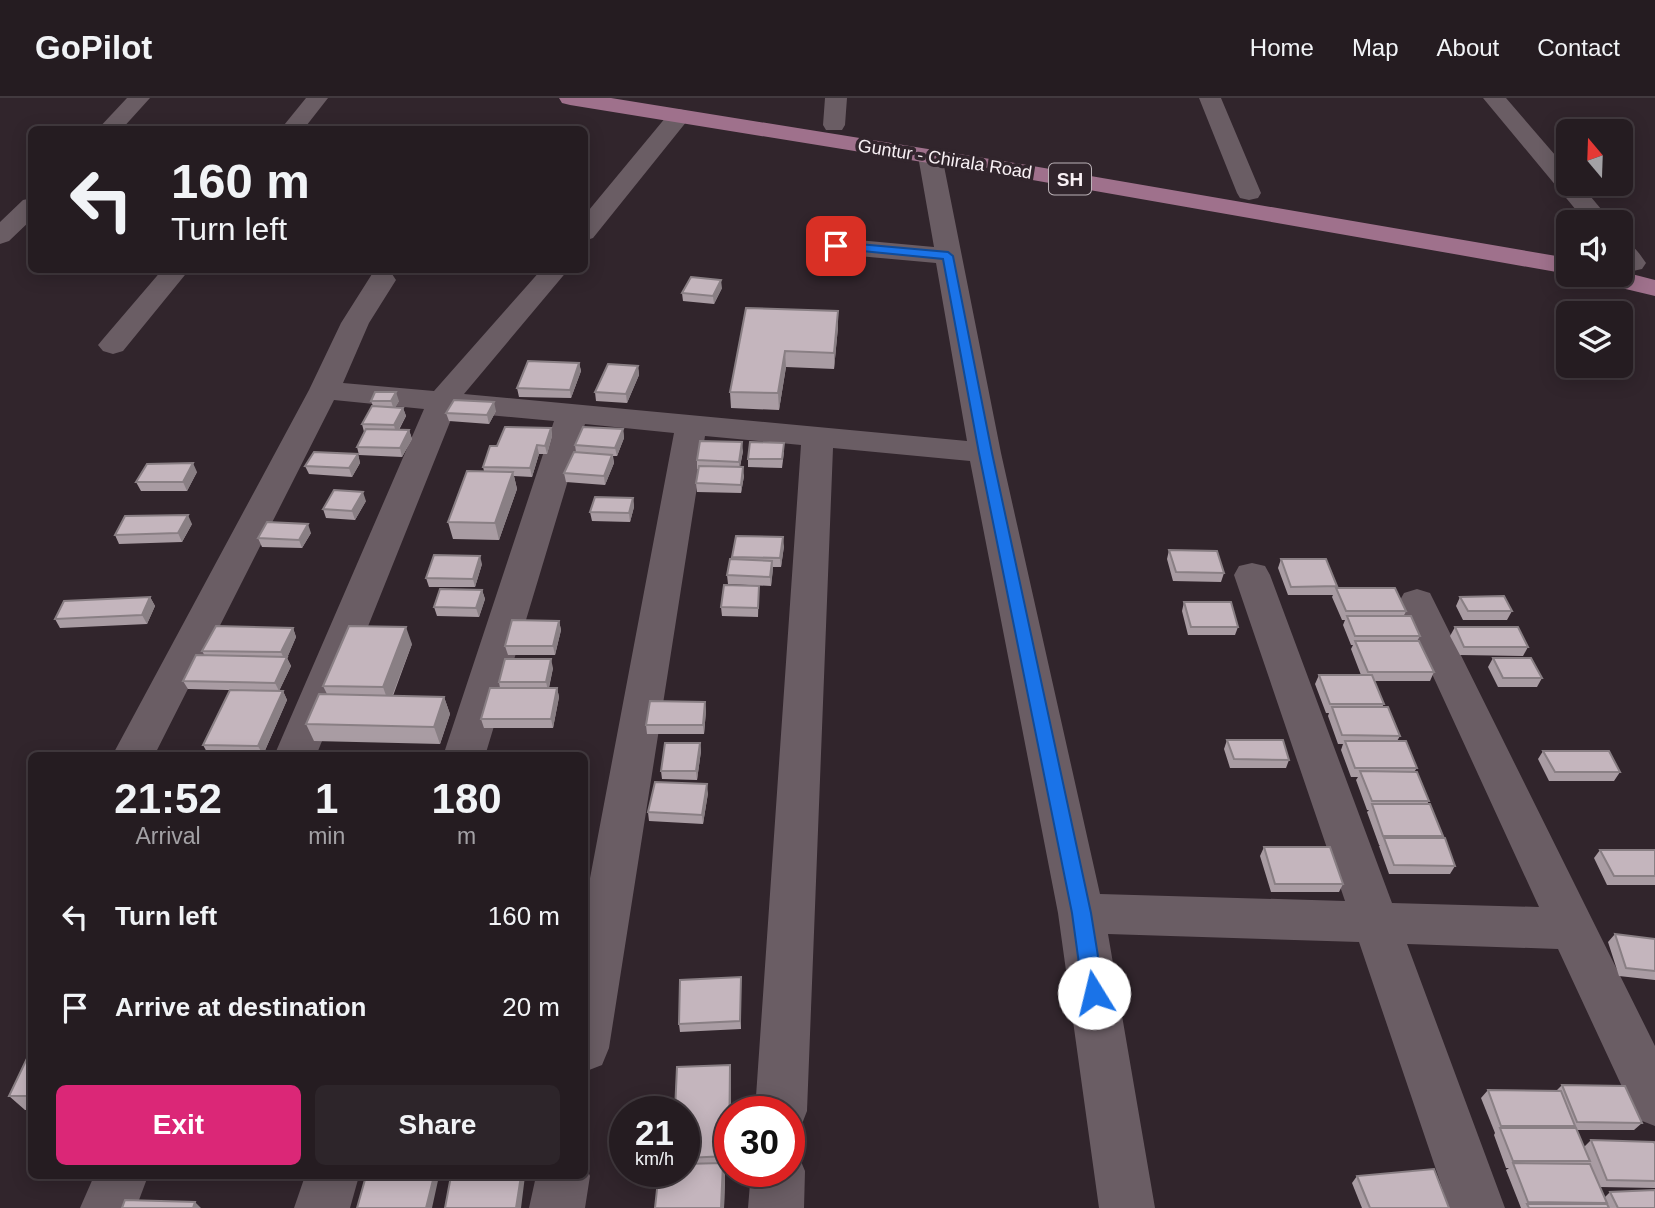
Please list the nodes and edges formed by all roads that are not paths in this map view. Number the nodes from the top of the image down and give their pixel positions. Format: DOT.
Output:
graph roads {
  1 [pos="139,98"];
  2 [pos="317,98"];
  3 [pos="570,98"];
  4 [pos="836,98"];
  5 [pos="1210,98"];
  6 [pos="1494,98"];
  7 [pos="671,107"];
  8 [pos="834,125"];
  9 [pos="112,126"];
  10 [pos="294,126"];
  11 [pos="929,156"];
  12 [pos="1249,193"];
  13 [pos="28,209"];
  14 [pos="1589,210"];
  15 [pos="588,227"];
  16 [pos="0,236"];
  17 [pos="836,246"];
  18 [pos="1556,247"];
  19 [pos="948,256"];
  20 [pos="1556,264"];
  21 [pos="173,273"];
  22 [pos="552,273"];
  23 [pos="382,280"];
  24 [pos="1633,283"];
  25 [pos="1655,288"];
  26 [pos="113,345"];
  27 [pos="324,390"];
  28 [pos="443,400"];
  29 [pos="573,412"];
  30 [pos="691,424"];
  31 [pos="818,436"];
  32 [pos="985,453"];
  33 [pos="1252,575"];
  34 [pos="1417,602"];
  35 [pos="135,752"];
  36 [pos="297,752"];
  37 [pos="465,752"];
  38 [pos="1081,913"];
  39 [pos="1376,923"];
  40 [pos="1572,929"];
  41 [pos="588,1025"];
  42 [pos="782,1096"];
  43 [pos="1655,1101"];
  44 [pos="120,1179"];
  45 [pos="331,1179"];
  46 [pos="562,1179"];
  47 [pos="777,1187"];
  48 [pos="108,1208"];
  49 [pos="322,1208"];
  50 [pos="557,1208"];
  51 [pos="775,1208"];
  52 [pos="1127,1208"];
  53 [pos="1477,1208"];
  1 -- 9 [label="street"];
  2 -- 10 [label="street"];
  3 -- 7 [label="main road, Guntur - Chirala Road / SH"];
  4 -- 8 [label="street"];
  5 -- 12 [label="street"];
  6 -- 14 [label="street"];
  7 -- 8 [label="main road, Guntur - Chirala Road / SH"];
  7 -- 11 [label="main road, Guntur - Chirala Road / SH"];
  7 -- 15 [label="street"];
  8 -- 12 [label="main road, Guntur - Chirala Road / SH"];
  11 -- 19 [label="street"];
  11 -- 20 [label="main road, Guntur - Chirala Road / SH"];
  12 -- 18 [label="main road, Guntur - Chirala Road / SH"];
  13 -- 16 [label="street"];
  17 -- 19 [label="street"];
  19 -- 32 [label="street"];
  21 -- 26 [label="street"];
  22 -- 28 [label="street"];
  23 -- 27 [label="street"];
  24 -- 25 [label="main road"];
  27 -- 28 [label="street"];
  27 -- 35 [label="street"];
  28 -- 29 [label="street"];
  28 -- 36 [label="street"];
  29 -- 30 [label="street"];
  29 -- 37 [label="street"];
  30 -- 31 [label="street"];
  30 -- 41 [label="street"];
  31 -- 32 [label="street"];
  31 -- 42 [label="street"];
  32 -- 38 [label="street"];
  33 -- 39 [label="street"];
  34 -- 40 [label="street"];
  38 -- 39 [label="street"];
  38 -- 52 [label="street"];
  39 -- 40 [label="street"];
  39 -- 53 [label="street"];
  40 -- 43 [label="street"];
  44 -- 48 [label="street"];
  45 -- 49 [label="street"];
  46 -- 50 [label="street"];
  47 -- 51 [label="street"];
}
